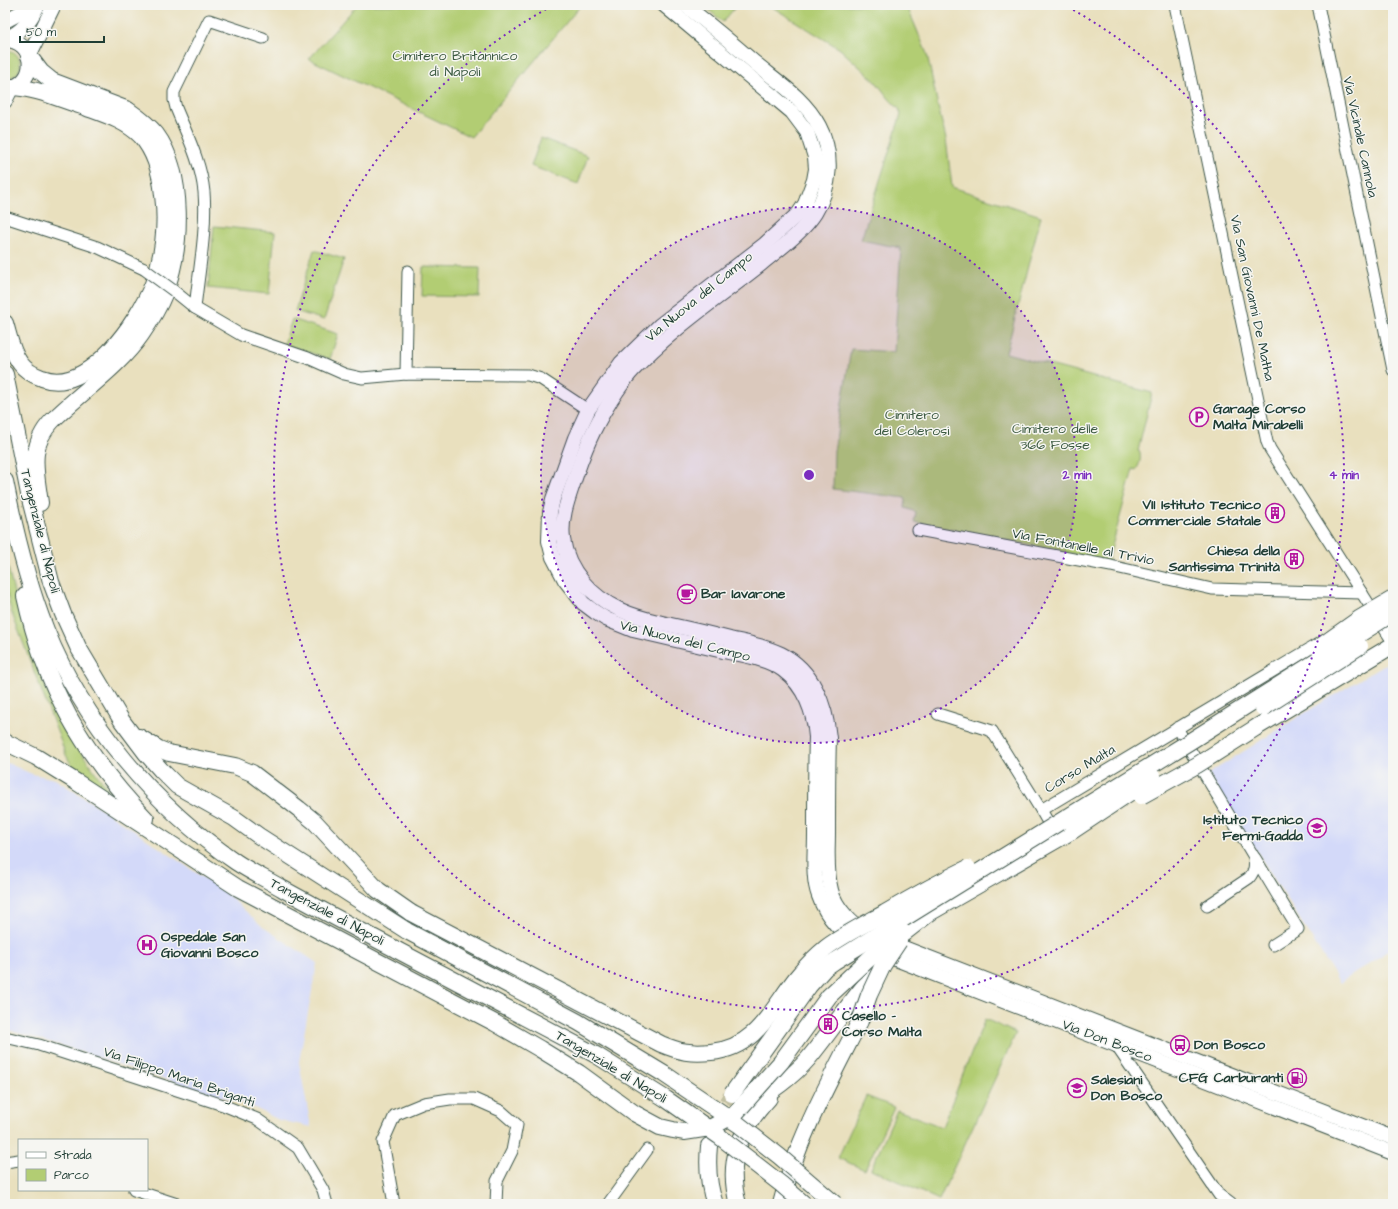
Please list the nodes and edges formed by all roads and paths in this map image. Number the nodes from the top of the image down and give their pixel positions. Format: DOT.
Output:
graph roads {
  1 [pos="31,5"];
  2 [pos="38,5"];
  3 [pos="54,5"];
  4 [pos="664,5"];
  5 [pos="685,5"];
  6 [pos="1175,5"];
  7 [pos="1318,5"];
  8 [pos="5,21"];
  9 [pos="263,38"];
  10 [pos="5,40"];
  11 [pos="29,56"];
  12 [pos="7,92"];
  13 [pos="5,217"];
  14 [pos="408,271"];
  15 [pos="195,308"];
  16 [pos="5,323"];
  17 [pos="1393,370"];
  18 [pos="5,374"];
  19 [pos="406,374"];
  20 [pos="594,414"];
  21 [pos="5,481"];
  22 [pos="12,517"];
  23 [pos="918,530"];
  24 [pos="51,582"];
  25 [pos="1362,593"];
  26 [pos="1393,599"];
  27 [pos="1393,605"];
  28 [pos="1393,613"];
  29 [pos="1376,616"];
  30 [pos="1393,638"];
  31 [pos="1241,709"];
  32 [pos="938,714"];
  33 [pos="122,721"];
  34 [pos="1177,728"];
  35 [pos="5,742"];
  36 [pos="1195,758"];
  37 [pos="1041,810"];
  38 [pos="315,822"];
  39 [pos="1066,826"];
  40 [pos="178,848"];
  41 [pos="1254,857"];
  42 [pos="263,901"];
  43 [pos="1207,906"];
  44 [pos="388,920"];
  45 [pos="904,934"];
  46 [pos="868,941"];
  47 [pos="1273,944"];
  48 [pos="393,948"];
  49 [pos="883,965"];
  50 [pos="5,1037"];
  51 [pos="1115,1044"];
  52 [pos="1233,1076"];
  53 [pos="782,1082"];
  54 [pos="1228,1089"];
  55 [pos="732,1094"];
  56 [pos="734,1115"];
  57 [pos="1393,1138"];
  58 [pos="709,1146"];
  59 [pos="647,1150"];
  60 [pos="1393,1153"];
  61 [pos="18,1160"];
  62 [pos="5,1162"];
  63 [pos="137,1191"];
  64 [pos="610,1203"];
  65 [pos="177,1204"];
  66 [pos="327,1204"];
  67 [pos="394,1204"];
  68 [pos="496,1204"];
  69 [pos="715,1204"];
  70 [pos="738,1204"];
  71 [pos="781,1204"];
  72 [pos="804,1204"];
  73 [pos="834,1204"];
  74 [pos="1231,1204"];
  1 -- 8 [label="main road"];
  2 -- 10 [label="main road"];
  3 -- 11 [label="main road"];
  4 -- 20 [label="main road, Via Nuova del Campo"];
  5 -- 20 [label="main road, Via Nuova del Campo"];
  6 -- 25 [label="street, Via San Giovanni De Matha"];
  7 -- 17 [label="street, Via Vicinale Cannola"];
  9 -- 15 [label="street"];
  10 -- 11 [label="main road"];
  11 -- 12 [label="main road"];
  11 -- 24 [label="highway"];
  12 -- 16 [label="highway"];
  13 -- 15 [label="street, bridge"];
  14 -- 19 [label="street"];
  15 -- 19 [label="street"];
  18 -- 24 [label="highway, Tangenziale di Napoli"];
  19 -- 20 [label="street"];
  20 -- 46 [label="main road, Via Nuova del Campo"];
  21 -- 22 [label="highway, Tangenziale di Napoli"];
  22 -- 40 [label="highway"];
  22 -- 48 [label="highway, Tangenziale di Napoli"];
  23 -- 25 [label="street, Via Fontanelle al Trivio"];
  24 -- 33 [label="highway, Tangenziale di Napoli"];
  25 -- 29 [label="street, Via San Giovanni De Matha"];
  26 -- 31 [label="highway, bridge"];
  27 -- 29 [label="street, Corso Malta"];
  28 -- 31 [label="highway, bridge"];
  29 -- 30 [label="street, Via San Giovanni De Matha"];
  29 -- 34 [label="street, Corso Malta"];
  30 -- 36 [label="street, Corso Malta"];
  30 -- 39 [label="highway, bridge"];
  30 -- 39 [label="highway, bridge"];
  31 -- 39 [label="highway, bridge"];
  32 -- 37 [label="street"];
  33 -- 38 [label="highway, Tangenziale di Napoli"];
  33 -- 44 [label="highway, Tangenziale di Napoli"];
  34 -- 36 [label="street"];
  34 -- 37 [label="street, Corso Malta"];
  35 -- 40 [label="highway"];
  36 -- 37 [label="street, Corso Malta"];
  36 -- 41 [label="street"];
  38 -- 39 [label="highway, bridge"];
  38 -- 44 [label="highway"];
  39 -- 45 [label="highway"];
  39 -- 55 [label="highway, bridge"];
  40 -- 42 [label="highway"];
  41 -- 43 [label="street"];
  41 -- 47 [label="street"];
  42 -- 48 [label="highway"];
  42 -- 56 [label="highway, bridge"];
  44 -- 73 [label="highway, Tangenziale di Napoli, bridge"];
  45 -- 49 [label="highway, bridge"];
  45 -- 56 [label="highway, bridge"];
  46 -- 51 [label="main road, Via Don Bosco"];
  46 -- 52 [label="main road, Via Don Bosco"];
  48 -- 72 [label="highway, Tangenziale di Napoli, bridge"];
  49 -- 53 [label="highway"];
  49 -- 71 [label="highway, bridge"];
  50 -- 66 [label="street, Via Filippo Maria Briganti"];
  51 -- 54 [label="main road, Via Don Bosco"];
  51 -- 74 [label="street"];
  52 -- 54 [label="main road"];
  52 -- 57 [label="main road, Via Don Bosco"];
  53 -- 56 [label="highway, bridge"];
  53 -- 70 [label="highway, bridge"];
  54 -- 60 [label="main road, Via Don Bosco"];
  58 -- 69 [label="highway"];
  59 -- 64 [label="street"];
  61 -- 62 [label="street"];
  63 -- 65 [label="street"];
  67 -- 68 [label="street"];
}
